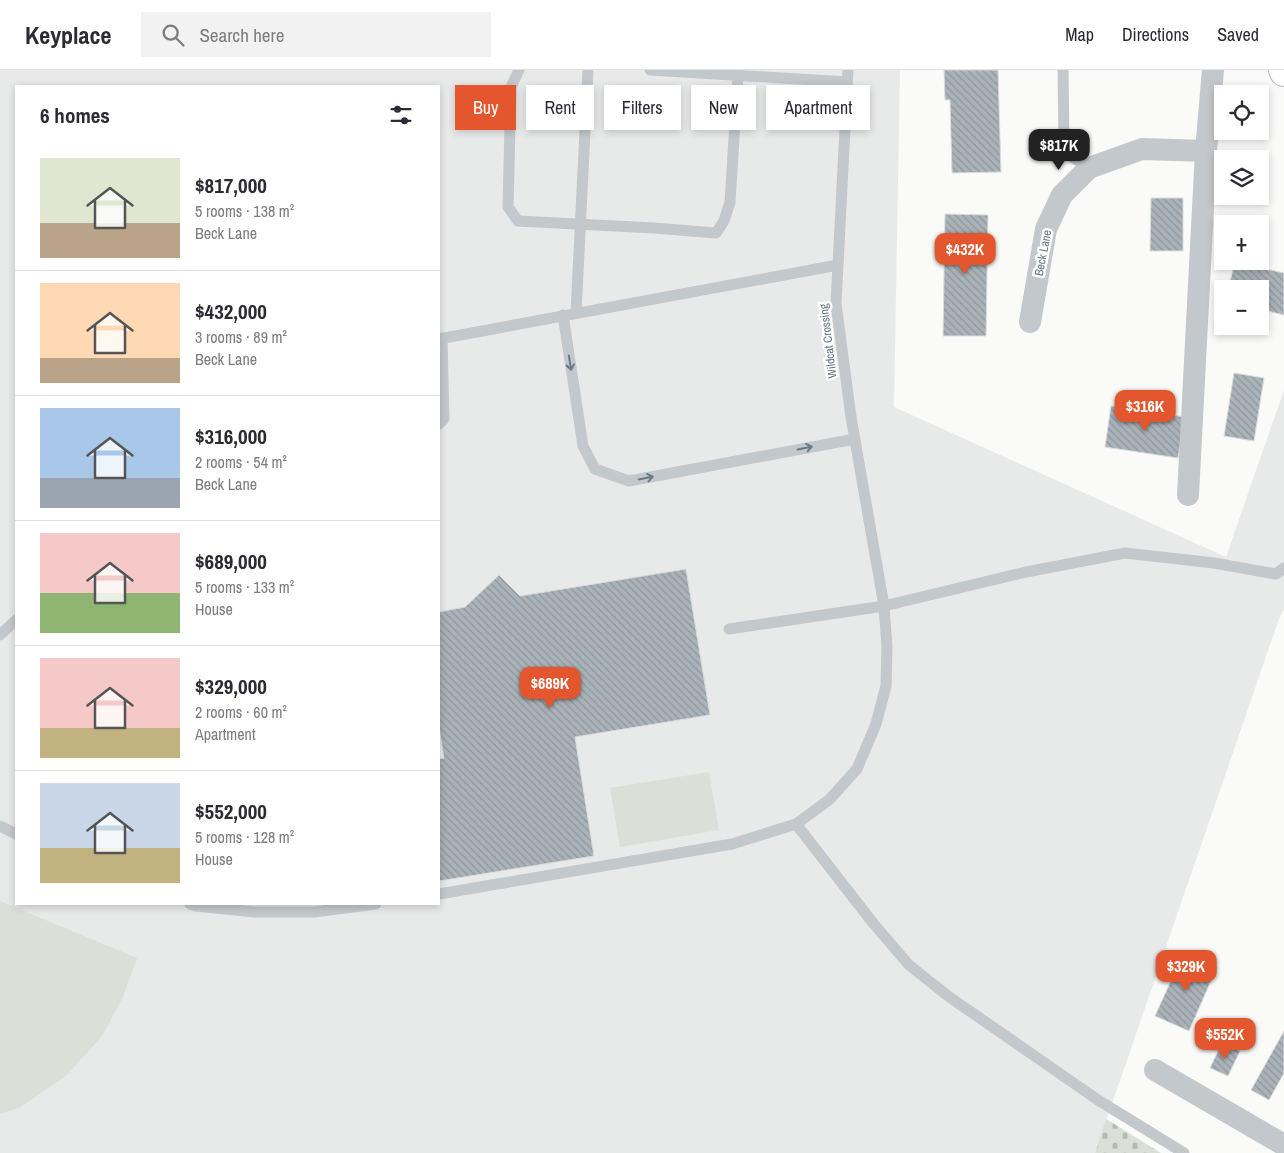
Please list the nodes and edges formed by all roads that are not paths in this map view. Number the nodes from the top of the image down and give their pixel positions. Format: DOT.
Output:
graph roads {
  1 [pos="519,70"];
  2 [pos="588,70"];
  3 [pos="650,70"];
  4 [pos="848,70"];
  5 [pos="1063,70"];
  6 [pos="1213,70"];
  7 [pos="738,75"];
  8 [pos="847,82"];
  9 [pos="1206,151"];
  10 [pos="1089,168"];
  11 [pos="581,225"];
  12 [pos="838,265"];
  13 [pos="576,313"];
  14 [pos="563,315"];
  15 [pos="1030,322"];
  16 [pos="440,338"];
  17 [pos="440,423"];
  18 [pos="855,439"];
  19 [pos="1188,495"];
  20 [pos="1284,568"];
  21 [pos="884,606"];
  22 [pos="15,621"];
  23 [pos="729,629"];
  24 [pos="0,635"];
  25 [pos="796,824"];
  26 [pos="0,826"];
  27 [pos="15,834"];
  28 [pos="440,894"];
  29 [pos="193,905"];
  30 [pos="368,905"];
  31 [pos="238,906"];
  32 [pos="1154,1070"];
  33 [pos="1284,1144"];
  34 [pos="1184,1153"];
  1 -- 11 [label="lane"];
  2 -- 11 [label="lane"];
  3 -- 7 [label="lane"];
  4 -- 8 [label="lane, Wildcat Crossing"];
  5 -- 10 [label="lane"];
  6 -- 9 [label="street"];
  7 -- 8 [label="lane"];
  7 -- 11 [label="lane"];
  8 -- 12 [label="lane, Wildcat Crossing"];
  9 -- 10 [label="street, Beck Lane"];
  9 -- 19 [label="street"];
  10 -- 15 [label="street, Beck Lane"];
  11 -- 13 [label="lane"];
  12 -- 13 [label="lane"];
  12 -- 18 [label="lane, Wildcat Crossing"];
  13 -- 14 [label="lane"];
  14 -- 16 [label="lane"];
  14 -- 18 [label="lane, one-way"];
  16 -- 17 [label="lane"];
  18 -- 21 [label="lane, Wildcat Crossing"];
  20 -- 21 [label="lane"];
  21 -- 23 [label="lane"];
  21 -- 25 [label="lane, Wildcat Crossing"];
  22 -- 24 [label="lane"];
  25 -- 28 [label="lane, Wildcat Crossing"];
  25 -- 34 [label="lane"];
  26 -- 27 [label="lane"];
  29 -- 31 [label="lane"];
  30 -- 31 [label="lane"];
  32 -- 33 [label="street"];
}
